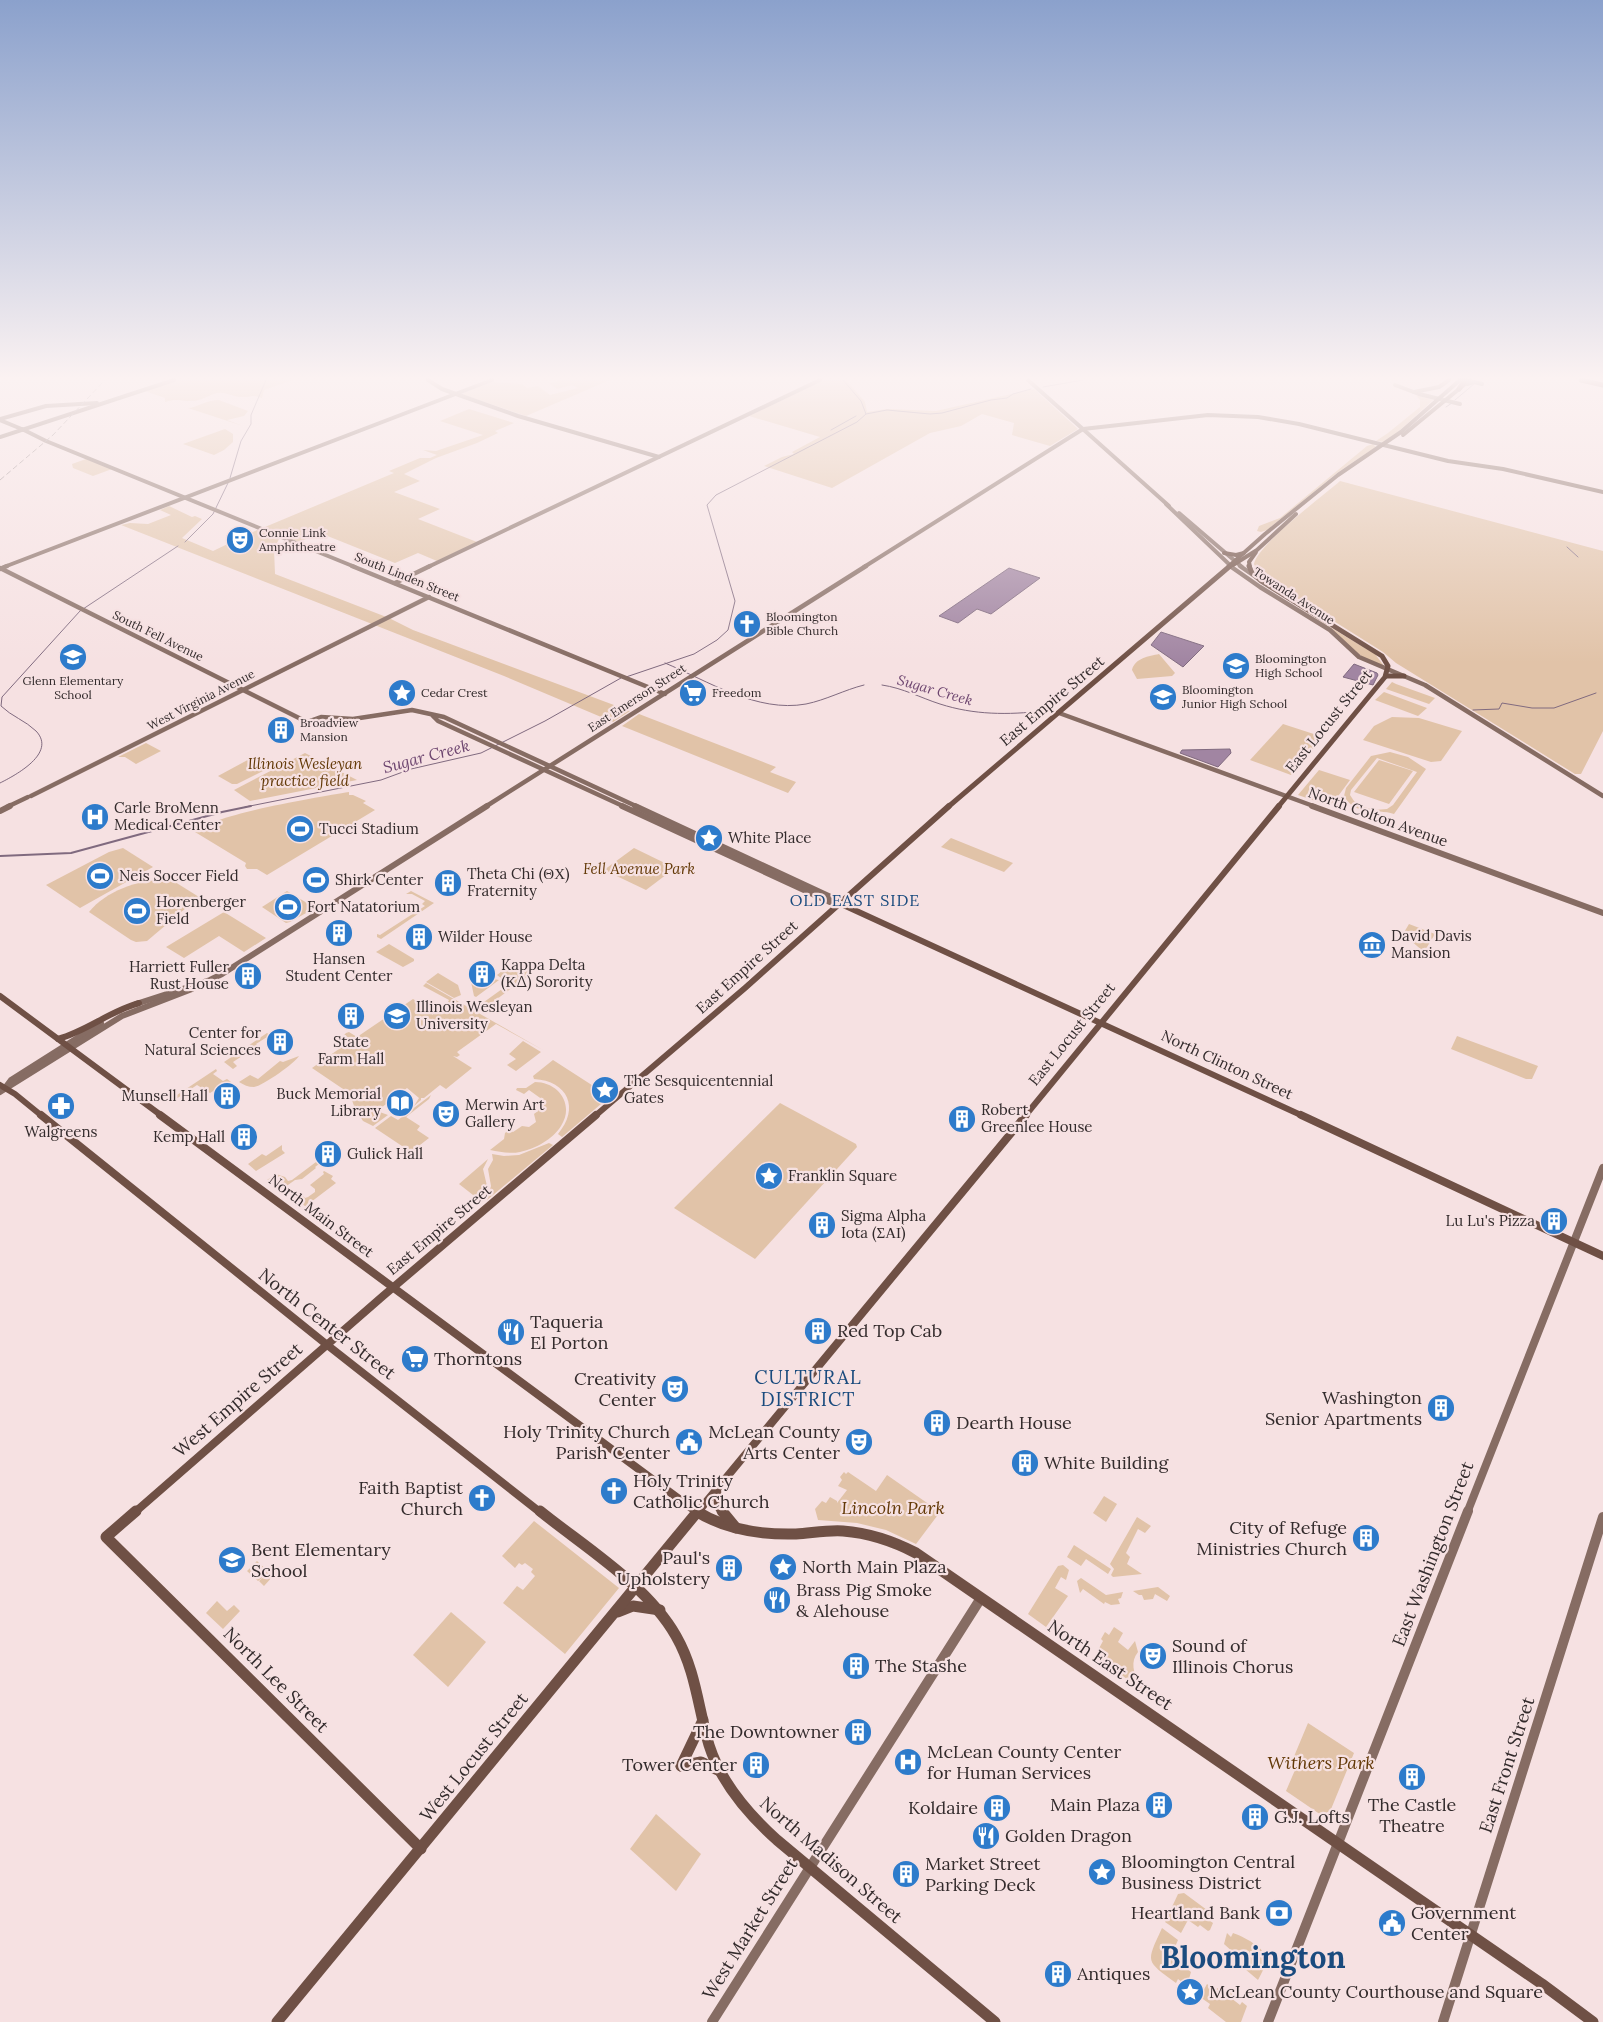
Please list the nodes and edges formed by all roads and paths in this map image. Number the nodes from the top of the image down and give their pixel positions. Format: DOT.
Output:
graph roads {
  1 [pos="131,474"];
  2 [pos="245,474"];
  3 [pos="624,474"];
  4 [pos="1011,474"];
  5 [pos="1133,474"];
  6 [pos="1339,474"];
  7 [pos="1345,474"];
  8 [pos="1529,474"];
  9 [pos="1532,474"];
  10 [pos="1545,478"];
  11 [pos="1603,492"];
  12 [pos="186,497"];
  13 [pos="1166,504"];
  14 [pos="1256,552"];
  15 [pos="1224,553"];
  16 [pos="1244,553"];
  17 [pos="1223,560"];
  18 [pos="1234,564"];
  19 [pos="0,569"];
  20 [pos="1225,570"];
  21 [pos="1261,581"];
  22 [pos="395,583"];
  23 [pos="429,597"];
  24 [pos="1300,606"];
  25 [pos="1293,608"];
  26 [pos="1387,670"];
  27 [pos="1404,676"];
  28 [pos="1425,685"];
  29 [pos="243,690"];
  30 [pos="665,694"];
  31 [pos="1059,713"];
  32 [pos="433,716"];
  33 [pos="501,750"];
  34 [pos="551,767"];
  35 [pos="545,771"];
  36 [pos="607,792"];
  37 [pos="601,796"];
  38 [pos="1287,796"];
  39 [pos="1603,796"];
  40 [pos="0,811"];
  41 [pos="660,817"];
  42 [pos="653,821"];
  43 [pos="839,903"];
  44 [pos="1603,913"];
  45 [pos="202,983"];
  46 [pos="0,996"];
  47 [pos="139,1003"];
  48 [pos="1102,1022"];
  49 [pos="58,1039"];
  50 [pos="68,1046"];
  51 [pos="2,1088"];
  52 [pos="1603,1168"];
  53 [pos="1574,1242"];
  54 [pos="1603,1256"];
  55 [pos="392,1288"];
  56 [pos="326,1344"];
  57 [pos="716,1488"];
  58 [pos="697,1512"];
  59 [pos="1603,1518"];
  60 [pos="736,1528"];
  61 [pos="106,1537"];
  62 [pos="636,1586"];
  63 [pos="981,1598"];
  64 [pos="661,1610"];
  65 [pos="611,1616"];
  66 [pos="703,1720"];
  67 [pos="721,1772"];
  68 [pos="1338,1842"];
  69 [pos="421,1849"];
  70 [pos="810,1867"];
  71 [pos="1471,1934"];
  72 [pos="278,2022"];
  73 [pos="712,2022"];
  74 [pos="995,2022"];
  75 [pos="1268,2022"];
  76 [pos="1443,2022"];
  77 [pos="1594,2022"];
  1 -- 12 [label="main road, South Linden Street"];
  2 -- 12 [label="main road"];
  3 -- 22 [label="main road"];
  4 -- 30 [label="main road, East Emerson Street"];
  5 -- 13 [label="main road, Towanda Avenue"];
  6 -- 16 [label="main road, East Empire Street"];
  7 -- 14 [label="main road, East Empire Street"];
  8 -- 10 [label="main road"];
  9 -- 10 [label="main road"];
  10 -- 11 [label="main road"];
  12 -- 19 [label="main road"];
  12 -- 22 [label="main road, South Linden Street"];
  13 -- 15 [label="main road, Towanda Avenue"];
  13 -- 17 [label="main road, Towanda Avenue"];
  14 -- 18 [label="main road, East Empire Street"];
  14 -- 21 [label="main road"];
  15 -- 16 [label="main road"];
  15 -- 18 [label="main road, Towanda Avenue"];
  16 -- 18 [label="main road, East Empire Street"];
  17 -- 18 [label="main road, Towanda Avenue"];
  17 -- 20 [label="main road"];
  18 -- 20 [label="main road, East Empire Street"];
  18 -- 21 [label="main road, Towanda Avenue"];
  18 -- 25 [label="main road, Towanda Avenue"];
  19 -- 29 [label="main road, South Fell Avenue"];
  20 -- 31 [label="main road, East Empire Street"];
  21 -- 24 [label="main road, Towanda Avenue"];
  22 -- 23 [label="main road, South Linden Street"];
  23 -- 29 [label="main road, West Virginia Avenue"];
  23 -- 30 [label="main road, South Linden Street"];
  24 -- 25 [label="main road"];
  24 -- 26 [label="main road, Towanda Avenue"];
  25 -- 26 [label="main road, Towanda Avenue"];
  26 -- 27 [label="main road"];
  26 -- 28 [label="main road, Towanda Avenue"];
  26 -- 38 [label="main road, East Locust Street"];
  27 -- 28 [label="main road, Towanda Avenue"];
  28 -- 39 [label="main road, Towanda Avenue"];
  29 -- 32 [label="main road, South Fell Avenue"];
  29 -- 40 [label="main road, West Virginia Avenue"];
  30 -- 34 [label="main road, East Emerson Street"];
  31 -- 38 [label="main road, North Colton Avenue"];
  31 -- 43 [label="main road, East Empire Street"];
  32 -- 33 [label="main road"];
  32 -- 34 [label="main road"];
  33 -- 35 [label="street"];
  34 -- 35 [label="main road, East Emerson Street"];
  34 -- 36 [label="main road"];
  35 -- 37 [label="main road"];
  35 -- 45 [label="main road, East Emerson Street"];
  36 -- 37 [label="main road"];
  36 -- 41 [label="main road"];
  37 -- 42 [label="main road"];
  38 -- 44 [label="main road, North Colton Avenue"];
  38 -- 48 [label="main road, East Locust Street"];
  41 -- 42 [label="main road"];
  41 -- 43 [label="main road"];
  42 -- 43 [label="main road"];
  43 -- 48 [label="main road, North Clinton Street"];
  43 -- 55 [label="main road, East Empire Street"];
  45 -- 47 [label="main road, East Emerson Street"];
  45 -- 50 [label="main road, East Emerson Street"];
  46 -- 49 [label="main road, North Main Street"];
  47 -- 49 [label="main road"];
  47 -- 50 [label="main road, East Emerson Street"];
  48 -- 53 [label="main road, North Clinton Street"];
  48 -- 57 [label="main road, East Locust Street"];
  49 -- 50 [label="main road, North Main Street"];
  50 -- 51 [label="main road"];
  50 -- 55 [label="main road, North Main Street"];
  51 -- 56 [label="main road, North Center Street"];
  52 -- 53 [label="main road, East Washington Street"];
  53 -- 54 [label="main road, North Clinton Street"];
  53 -- 68 [label="main road, East Washington Street"];
  55 -- 56 [label="main road, West Empire Street"];
  55 -- 58 [label="main road, North Main Street"];
  56 -- 61 [label="main road, West Empire Street"];
  56 -- 62 [label="main road, North Center Street"];
  57 -- 58 [label="main road, East Locust Street"];
  57 -- 60 [label="main road"];
  58 -- 60 [label="main road, North East Street"];
  58 -- 62 [label="main road, West Locust Street"];
  59 -- 71 [label="main road, East Front Street"];
  60 -- 63 [label="main road, North East Street"];
  61 -- 69 [label="main road, North Lee Street"];
  62 -- 64 [label="main road, North Madison Street"];
  62 -- 65 [label="main road, West Locust Street"];
  63 -- 68 [label="main road, North East Street"];
  63 -- 70 [label="main road, West Market Street"];
  64 -- 65 [label="main road"];
  64 -- 66 [label="main road, North Madison Street"];
  65 -- 69 [label="main road, West Locust Street"];
  66 -- 67 [label="main road, North Madison Street"];
  66 -- 67 [label="main road"];
  67 -- 70 [label="main road, North Madison Street"];
  68 -- 71 [label="main road, North East Street"];
  68 -- 75 [label="main road, East Washington Street"];
  69 -- 72 [label="main road, West Locust Street"];
  70 -- 73 [label="main road, West Market Street"];
  70 -- 74 [label="main road, North Madison Street"];
  71 -- 76 [label="main road, East Front Street"];
  71 -- 77 [label="main road, North East Street"];
}
